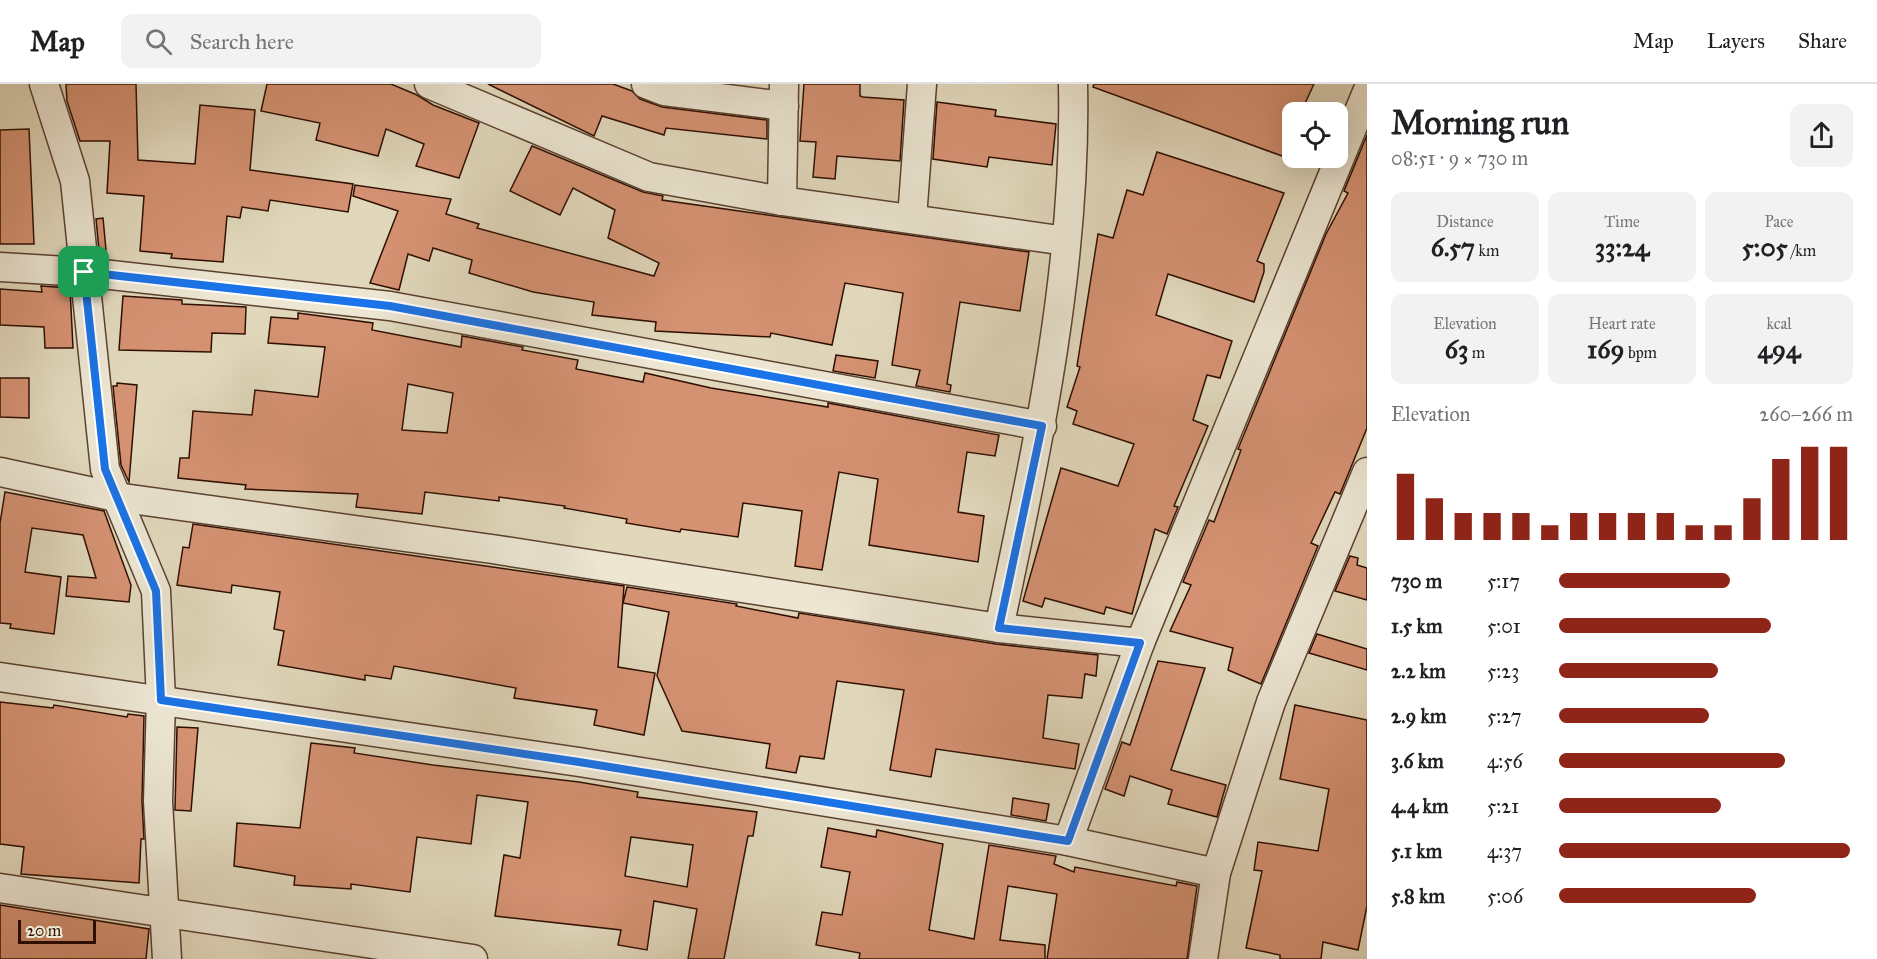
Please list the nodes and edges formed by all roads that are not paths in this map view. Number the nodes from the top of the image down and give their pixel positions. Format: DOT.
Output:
graph roads {
  1 [pos="44,84"];
  2 [pos="429,84"];
  3 [pos="646,84"];
  4 [pos="922,84"];
  5 [pos="1073,84"];
  6 [pos="1367,92"];
  7 [pos="784,95"];
  8 [pos="782,201"];
  9 [pos="912,218"];
  10 [pos="1066,241"];
  11 [pos="0,267"];
  12 [pos="84,272"];
  13 [pos="1042,426"];
  14 [pos="0,472"];
  15 [pos="1367,472"];
  16 [pos="117,497"];
  17 [pos="999,628"];
  18 [pos="1140,643"];
  19 [pos="0,677"];
  20 [pos="161,700"];
  21 [pos="1068,841"];
  22 [pos="1216,873"];
  23 [pos="0,888"];
  24 [pos="166,913"];
  25 [pos="167,959"];
  26 [pos="473,959"];
  27 [pos="1203,959"];
  1 -- 12 [label="street"];
  2 -- 8 [label="street"];
  3 -- 7 [label="street"];
  4 -- 9 [label="street"];
  5 -- 10 [label="street"];
  6 -- 18 [label="street"];
  7 -- 8 [label="street"];
  8 -- 9 [label="street"];
  9 -- 10 [label="street"];
  10 -- 13 [label="street"];
  11 -- 12 [label="street"];
  12 -- 13 [label="street"];
  12 -- 16 [label="street"];
  13 -- 17 [label="street"];
  14 -- 16 [label="street"];
  15 -- 22 [label="street"];
  16 -- 17 [label="street"];
  16 -- 20 [label="street"];
  17 -- 18 [label="street"];
  18 -- 21 [label="street"];
  19 -- 20 [label="street"];
  20 -- 21 [label="street"];
  20 -- 24 [label="street"];
  21 -- 22 [label="street"];
  22 -- 27 [label="street"];
  23 -- 24 [label="street"];
  24 -- 25 [label="street"];
  24 -- 26 [label="street"];
}
